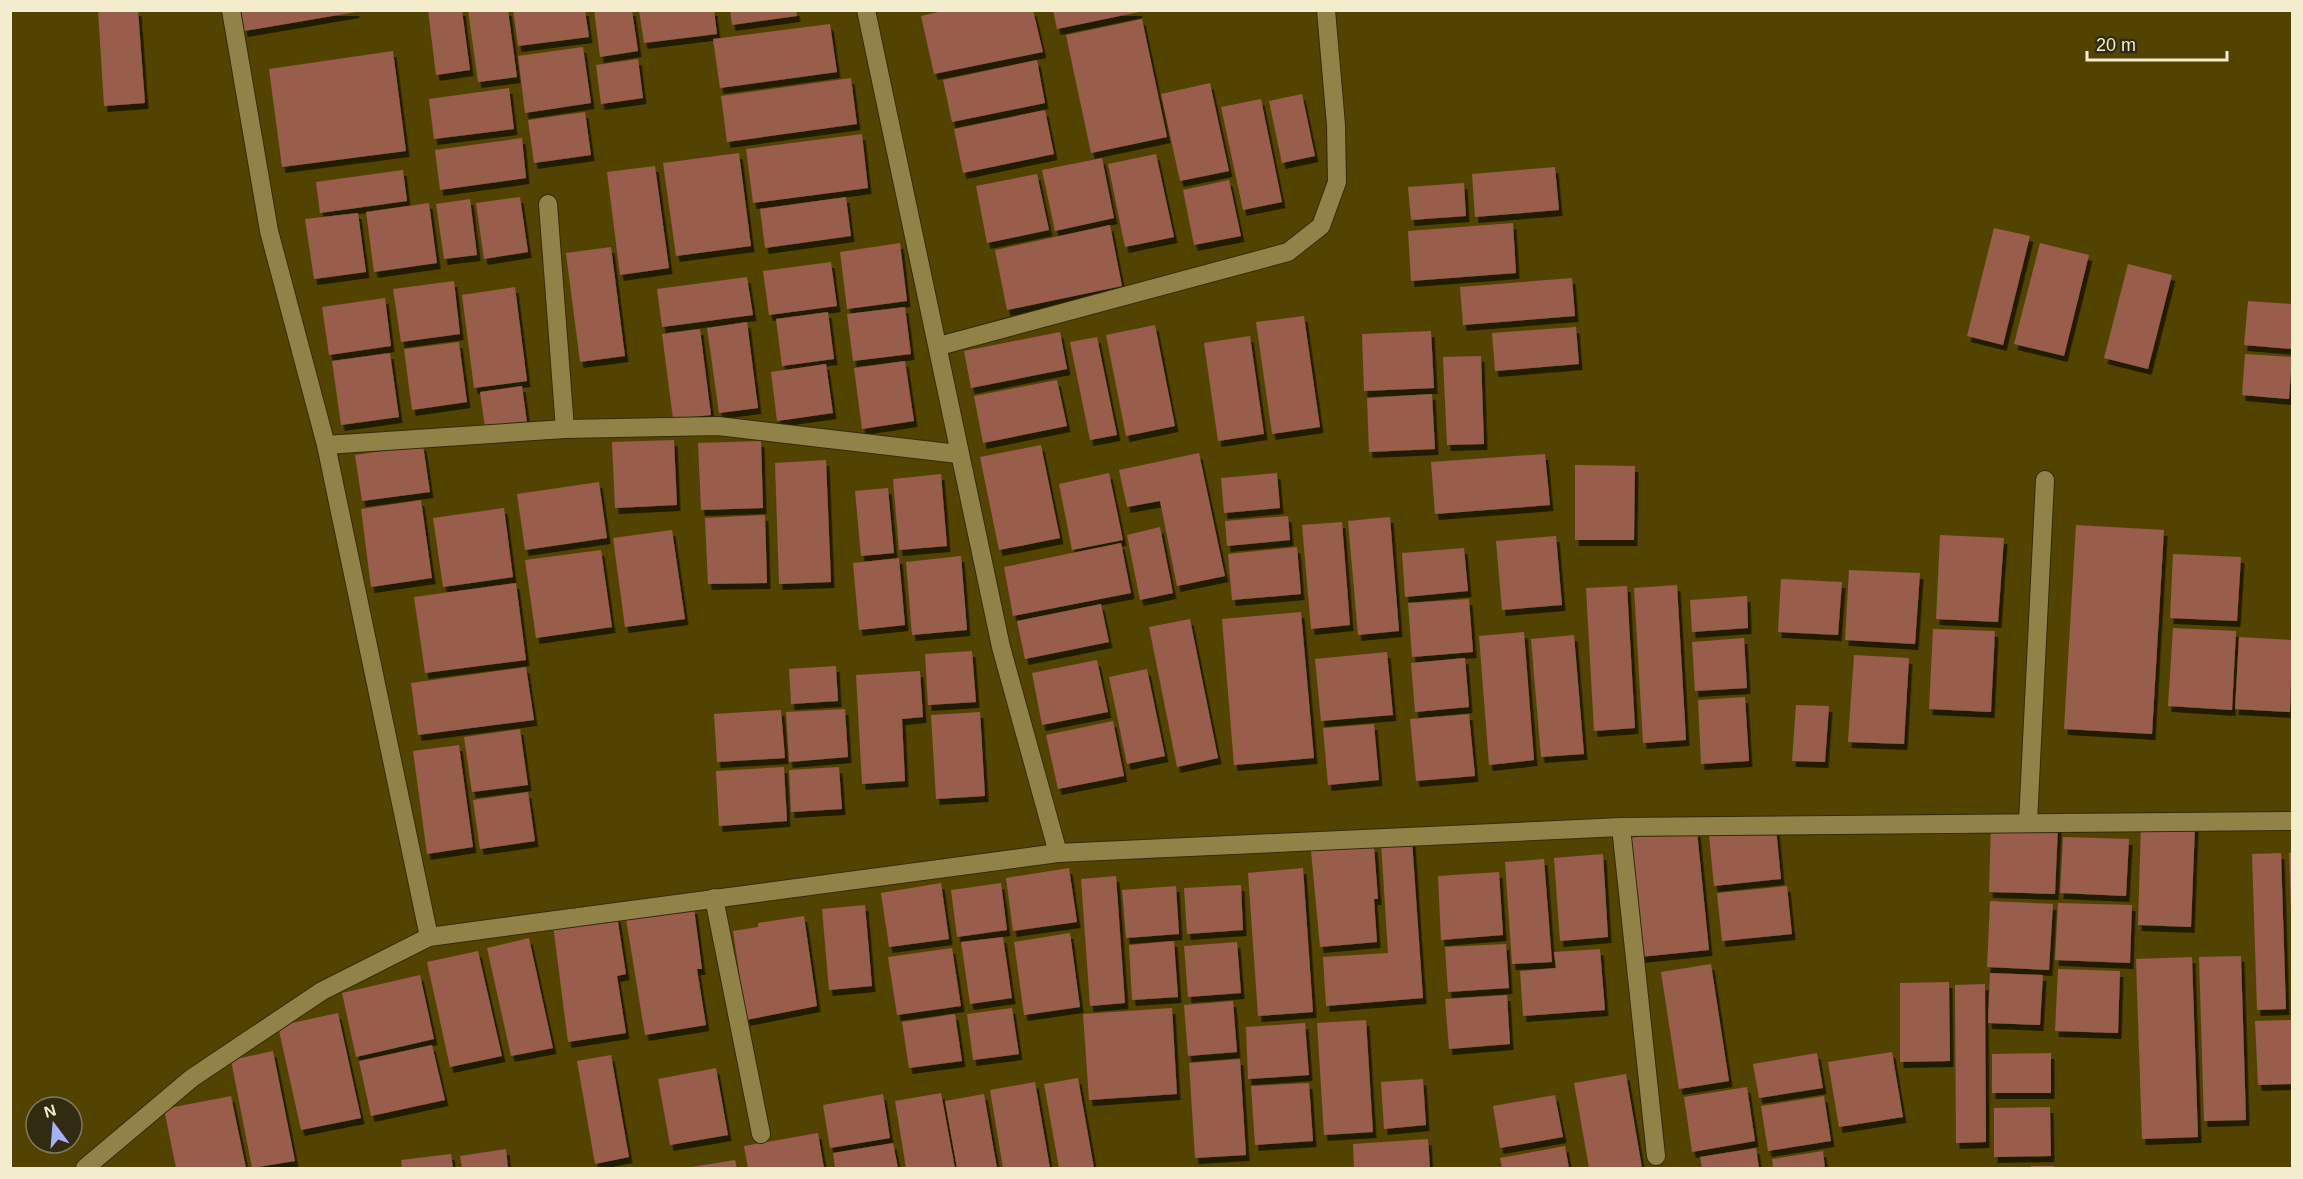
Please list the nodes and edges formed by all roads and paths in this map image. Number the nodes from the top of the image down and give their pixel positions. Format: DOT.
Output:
graph roads {
  1 [pos="231,10"];
  2 [pos="866,10"];
  3 [pos="1326,10"];
  4 [pos="548,204"];
  5 [pos="939,346"];
  6 [pos="565,429"];
  7 [pos="326,446"];
  8 [pos="958,454"];
  9 [pos="2045,480"];
  10 [pos="2292,821"];
  11 [pos="2028,822"];
  12 [pos="1621,827"];
  13 [pos="1058,853"];
  14 [pos="714,898"];
  15 [pos="429,937"];
  16 [pos="761,1134"];
  17 [pos="1656,1156"];
  18 [pos="85,1168"];
  1 -- 7 [label="street"];
  2 -- 5 [label="street"];
  3 -- 5 [label="street"];
  4 -- 6 [label="street"];
  5 -- 8 [label="street"];
  6 -- 7 [label="street"];
  6 -- 8 [label="street"];
  7 -- 15 [label="street"];
  8 -- 13 [label="street"];
  9 -- 11 [label="street"];
  10 -- 11 [label="street"];
  11 -- 12 [label="street"];
  12 -- 13 [label="street"];
  12 -- 17 [label="street"];
  13 -- 14 [label="street"];
  14 -- 15 [label="street"];
  14 -- 16 [label="street"];
  15 -- 18 [label="street"];
}
